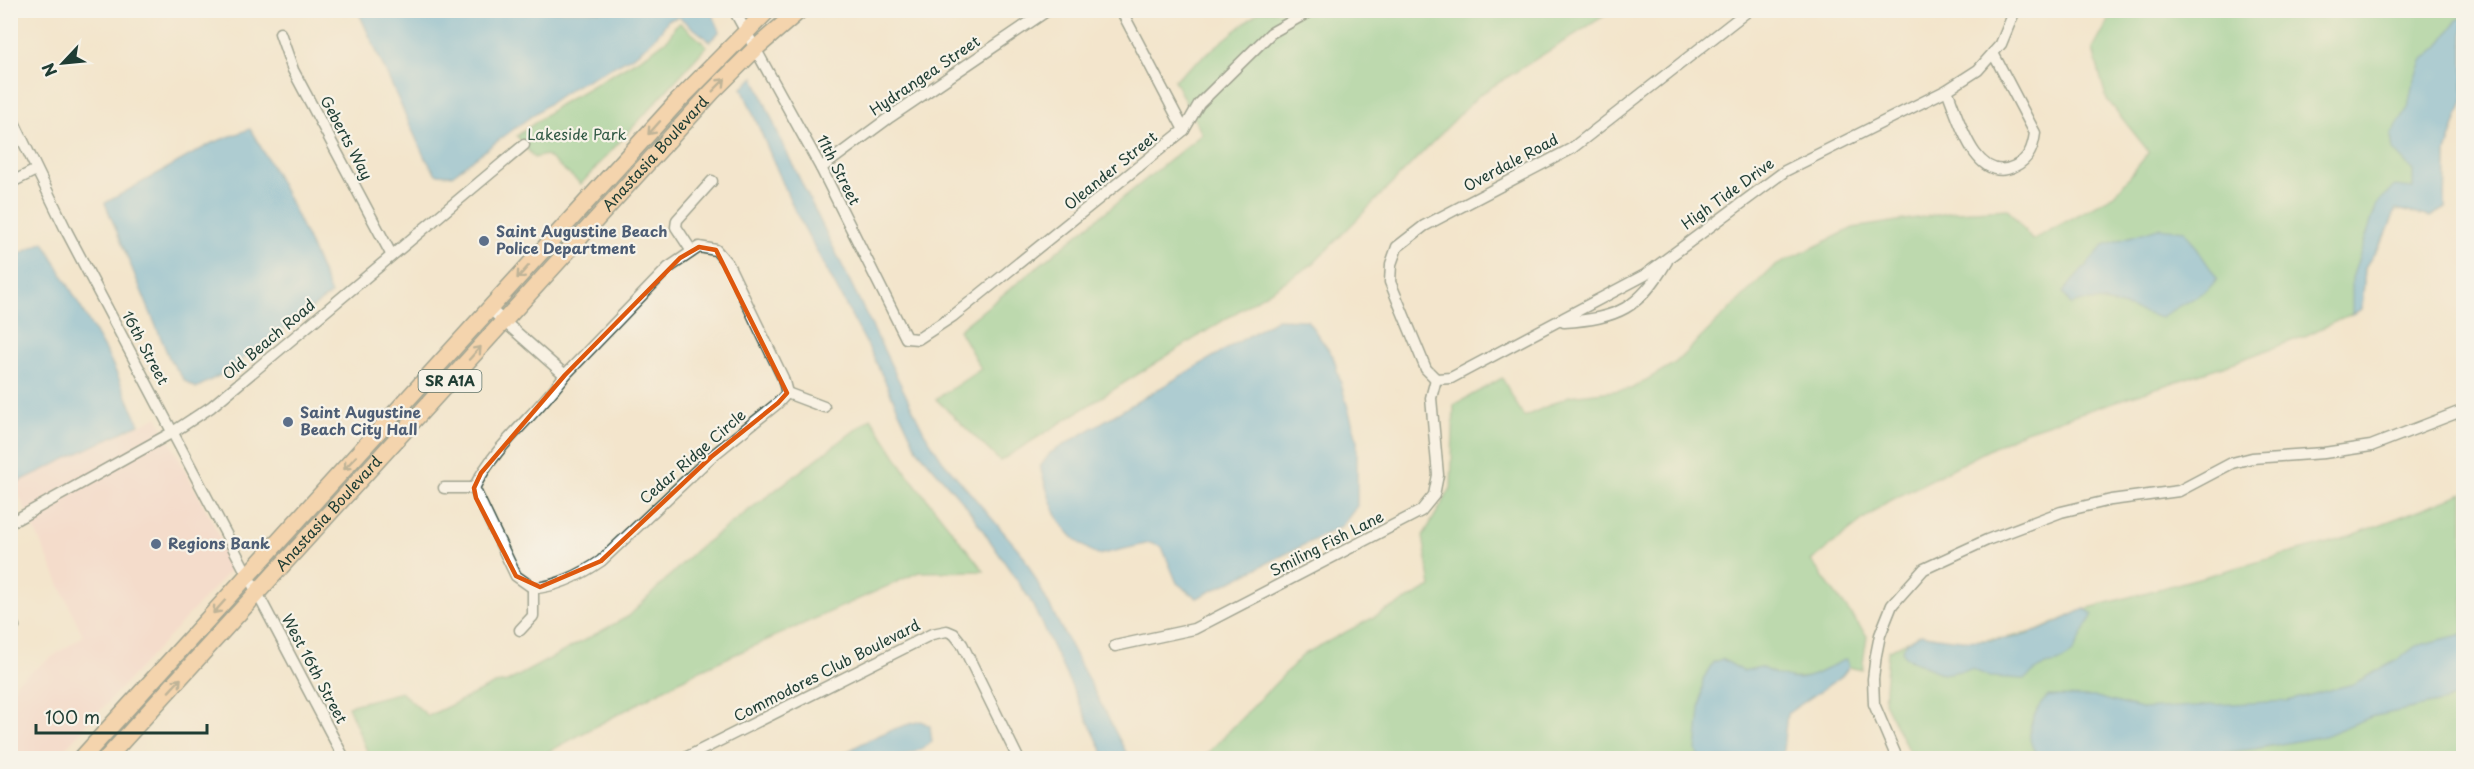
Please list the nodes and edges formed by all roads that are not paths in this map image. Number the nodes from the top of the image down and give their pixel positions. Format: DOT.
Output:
graph roads {
  1 [pos="734,10"];
  2 [pos="768,10"];
  3 [pos="800,10"];
  4 [pos="1048,10"];
  5 [pos="1121,10"];
  6 [pos="1312,10"];
  7 [pos="1749,10"];
  8 [pos="2015,10"];
  9 [pos="746,32"];
  10 [pos="280,33"];
  11 [pos="756,48"];
  12 [pos="1993,53"];
  13 [pos="1947,90"];
  14 [pos="10,114"];
  15 [pos="1184,130"];
  16 [pos="524,145"];
  17 [pos="821,168"];
  18 [pos="36,170"];
  19 [pos="712,181"];
  20 [pos="10,183"];
  21 [pos="691,250"];
  22 [pos="391,254"];
  23 [pos="1670,256"];
  24 [pos="490,309"];
  25 [pos="504,322"];
  26 [pos="1558,323"];
  27 [pos="915,339"];
  28 [pos="565,375"];
  29 [pos="1436,379"];
  30 [pos="787,393"];
  31 [pos="824,407"];
  32 [pos="2463,410"];
  33 [pos="172,432"];
  34 [pos="444,488"];
  35 [pos="474,488"];
  36 [pos="10,523"];
  37 [pos="248,575"];
  38 [pos="533,588"];
  39 [pos="258,593"];
  40 [pos="520,630"];
  41 [pos="1115,646"];
  42 [pos="82,759"];
  43 [pos="107,759"];
  44 [pos="344,759"];
  45 [pos="685,759"];
  46 [pos="1018,759"];
  47 [pos="1897,759"];
  1 -- 9 [label="street, 11th Street"];
  2 -- 9 [label="main road, Anastasia Boulevard / SR A1A"];
  3 -- 11 [label="main road, Anastasia Boulevard / SR A1A"];
  4 -- 17 [label="street, Hydrangea Street"];
  5 -- 15 [label="street"];
  6 -- 15 [label="street, Oleander Street"];
  7 -- 29 [label="street, Overdale Road"];
  8 -- 12 [label="street, High Tide Drive"];
  9 -- 11 [label="street, 11th Street"];
  9 -- 24 [label="main road, Anastasia Boulevard / SR A1A, one-way"];
  10 -- 22 [label="street, Geberts Way"];
  11 -- 17 [label="street, 11th Street"];
  25 -- 11 [label="main road, Anastasia Boulevard / SR A1A, one-way"];
  12 -- 13 [label="street, High Tide Drive"];
  12 -- 13 [label="street"];
  13 -- 23 [label="street, High Tide Drive"];
  14 -- 18 [label="street, 16th Street"];
  15 -- 27 [label="street, Oleander Street"];
  16 -- 22 [label="street, Old Beach Road"];
  17 -- 27 [label="street, 11th Street"];
  18 -- 20 [label="street"];
  18 -- 33 [label="street, 16th Street"];
  19 -- 21 [label="street"];
  21 -- 28 [label="street"];
  21 -- 30 [label="street"];
  22 -- 33 [label="street, Old Beach Road"];
  23 -- 26 [label="street, High Tide Drive"];
  23 -- 26 [label="street"];
  24 -- 25 [label="street"];
  24 -- 37 [label="main road, Anastasia Boulevard / SR A1A, one-way"];
  25 -- 28 [label="street"];
  39 -- 25 [label="main road, Anastasia Boulevard / SR A1A, one-way"];
  26 -- 29 [label="street, High Tide Drive"];
  28 -- 35 [label="street"];
  29 -- 41 [label="street, Smiling Fish Lane"];
  30 -- 31 [label="street"];
  30 -- 38 [label="street, Cedar Ridge Circle"];
  32 -- 47 [label="street"];
  33 -- 36 [label="street, Old Beach Road"];
  33 -- 37 [label="street, 16th Street"];
  34 -- 35 [label="street"];
  35 -- 38 [label="street"];
  37 -- 39 [label="street, 16th Street"];
  37 -- 42 [label="main road, Anastasia Boulevard / SR A1A, one-way"];
  38 -- 40 [label="street"];
  43 -- 39 [label="main road, Anastasia Boulevard / SR A1A, one-way"];
  39 -- 44 [label="street, West 16th Street"];
  45 -- 46 [label="street, Commodores Club Boulevard"];
}
